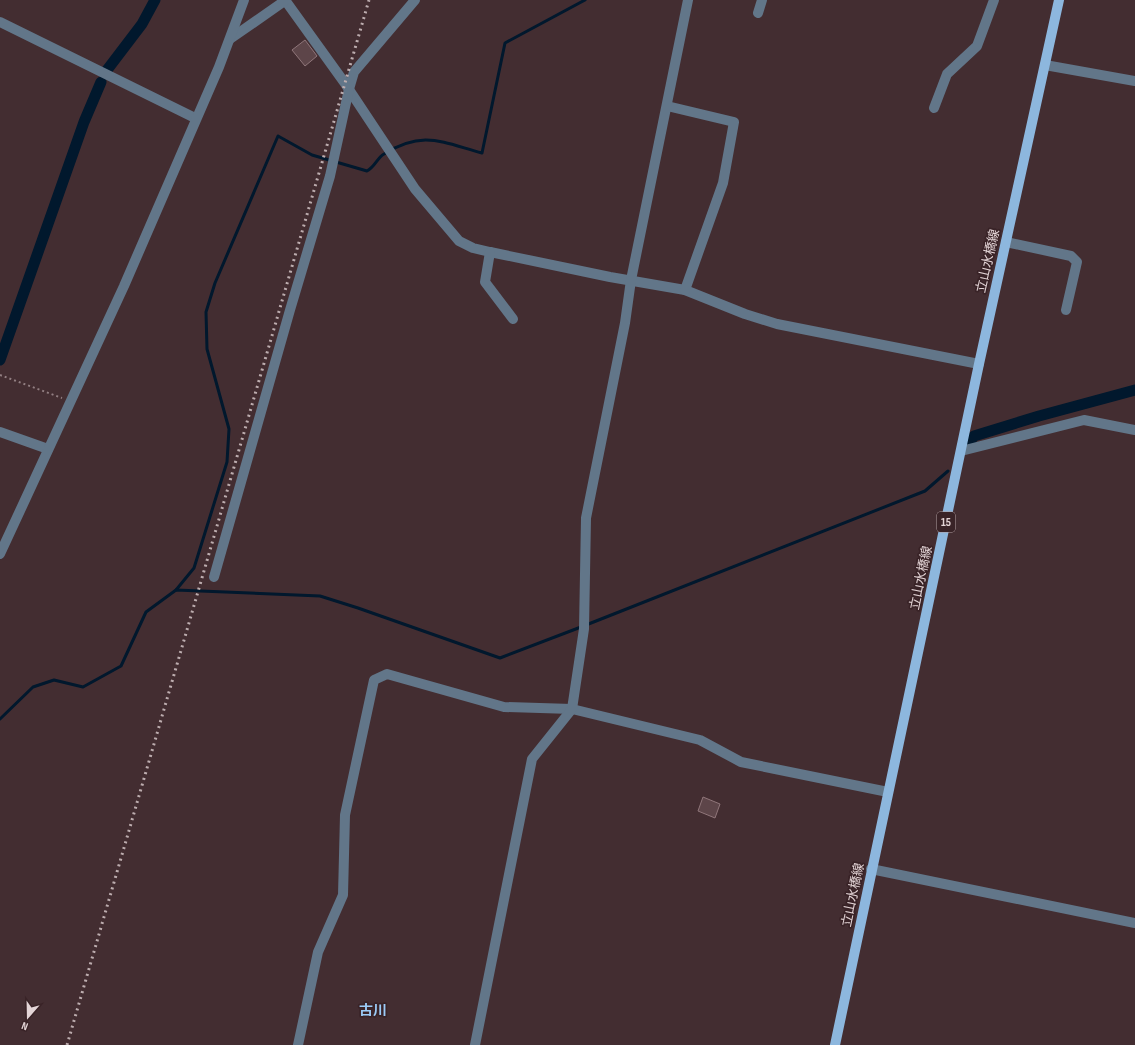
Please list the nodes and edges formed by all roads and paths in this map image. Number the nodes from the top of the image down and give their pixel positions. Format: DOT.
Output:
graph roads {
  1 [pos="244,0"];
  2 [pos="285,0"];
  3 [pos="415,0"];
  4 [pos="688,0"];
  5 [pos="762,0"];
  6 [pos="994,0"];
  7 [pos="1059,0"];
  8 [pos="758,13"];
  9 [pos="1,26"];
  10 [pos="230,39"];
  11 [pos="1045,65"];
  12 [pos="1135,81"];
  13 [pos="349,89"];
  14 [pos="667,106"];
  15 [pos="934,108"];
  16 [pos="196,118"];
  17 [pos="1006,242"];
  18 [pos="490,252"];
  19 [pos="631,280"];
  20 [pos="685,290"];
  21 [pos="1066,310"];
  22 [pos="513,319"];
  23 [pos="978,364"];
  24 [pos="0,375"];
  25 [pos="70,402"];
  26 [pos="1135,430"];
  27 [pos="0,432"];
  28 [pos="48,448"];
  29 [pos="961,451"];
  30 [pos="0,554"];
  31 [pos="214,577"];
  32 [pos="572,709"];
  33 [pos="888,792"];
  34 [pos="871,869"];
  35 [pos="1135,923"];
  36 [pos="298,1045"];
  37 [pos="475,1045"];
  38 [pos="835,1045"];
  1 -- 10 [label="street"];
  2 -- 10 [label="street"];
  2 -- 13 [label="street"];
  3 -- 13 [label="street"];
  4 -- 14 [label="street"];
  5 -- 8 [label="street"];
  6 -- 15 [label="street"];
  7 -- 11 [label="main road, 立山水橋線 / 15"];
  9 -- 16 [label="street"];
  10 -- 16 [label="street"];
  11 -- 12 [label="street"];
  11 -- 17 [label="main road, 立山水橋線 / 15"];
  13 -- 18 [label="street"];
  13 -- 31 [label="street"];
  14 -- 19 [label="street"];
  14 -- 20 [label="street"];
  16 -- 25 [label="street"];
  17 -- 21 [label="street"];
  17 -- 23 [label="main road, 立山水橋線 / 15"];
  18 -- 19 [label="street"];
  18 -- 22 [label="street"];
  19 -- 20 [label="street"];
  19 -- 32 [label="street"];
  20 -- 23 [label="street"];
  23 -- 29 [label="main road, 立山水橋線 / 15"];
  24 -- 25 [label="path"];
  25 -- 28 [label="street"];
  26 -- 29 [label="street"];
  27 -- 28 [label="street"];
  28 -- 30 [label="street"];
  29 -- 33 [label="main road, 立山水橋線 / 15"];
  32 -- 33 [label="street"];
  32 -- 36 [label="street"];
  32 -- 37 [label="street"];
  33 -- 34 [label="main road, 立山水橋線 / 15"];
  34 -- 35 [label="street"];
  34 -- 38 [label="main road, 立山水橋線 / 15"];
}
